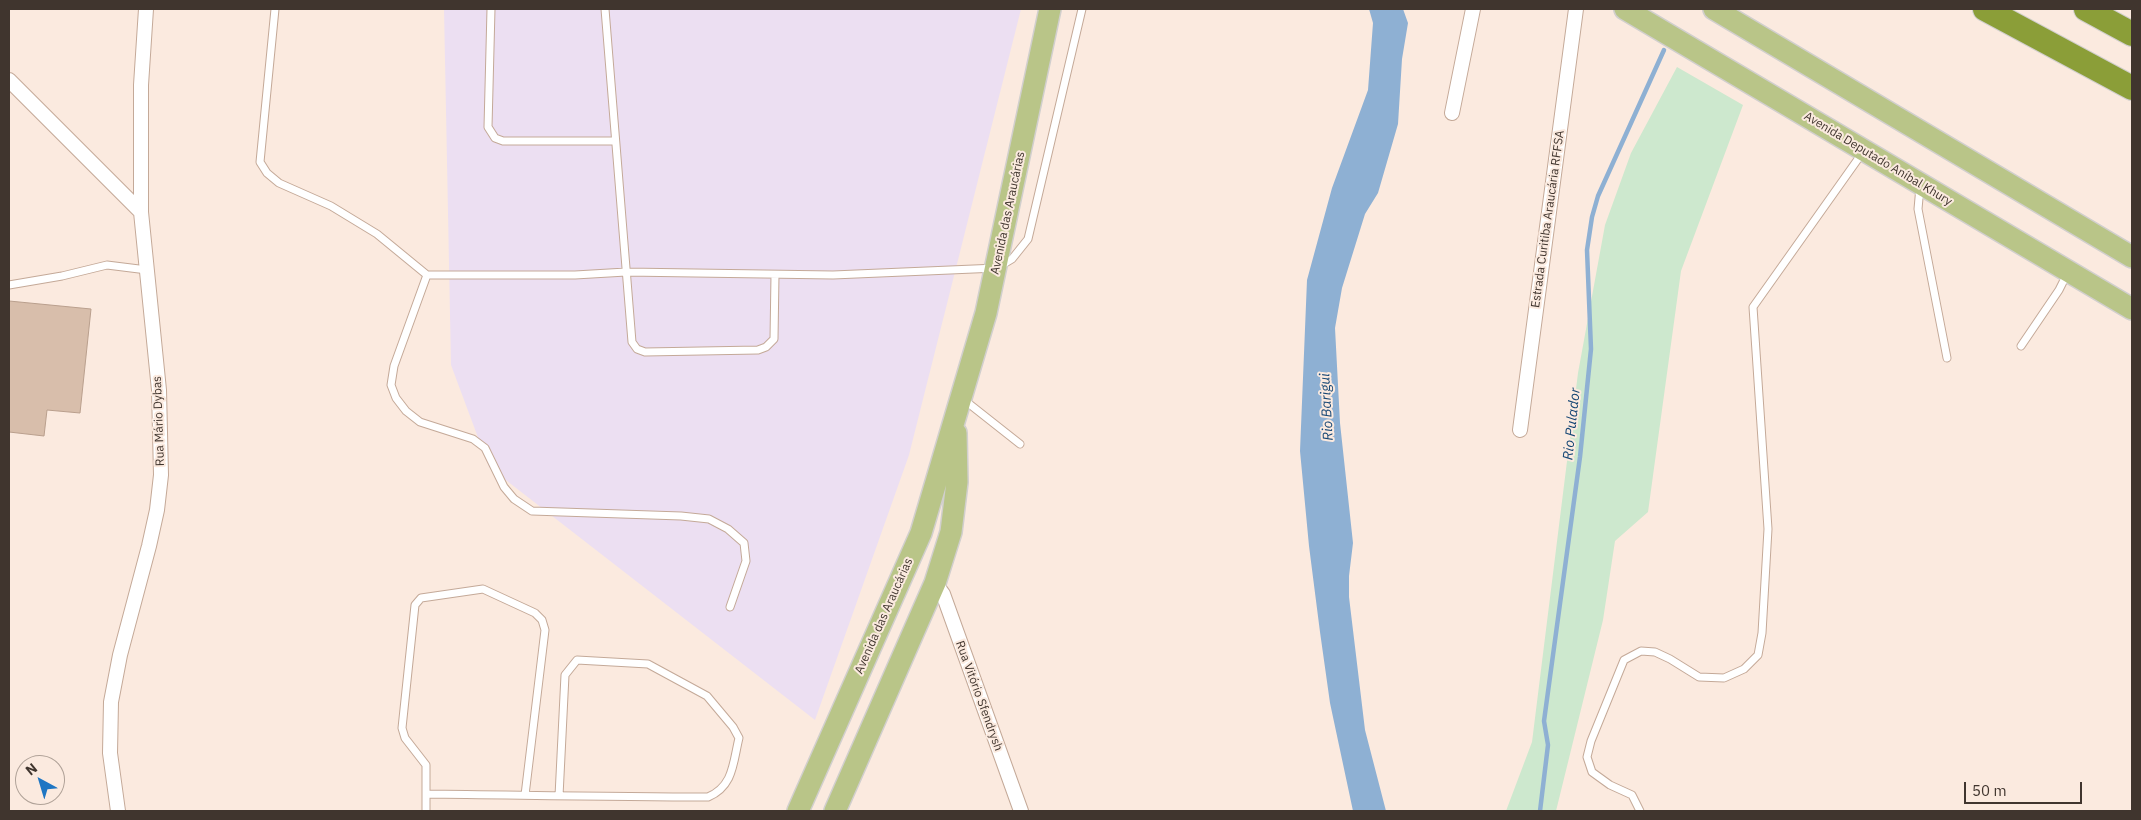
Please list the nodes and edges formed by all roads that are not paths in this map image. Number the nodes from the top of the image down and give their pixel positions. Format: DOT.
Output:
graph roads {
  1 [pos="146,9"];
  2 [pos="275,9"];
  3 [pos="491,9"];
  4 [pos="605,9"];
  5 [pos="1050,9"];
  6 [pos="1082,9"];
  7 [pos="1473,9"];
  8 [pos="1576,9"];
  9 [pos="1625,9"];
  10 [pos="1714,9"];
  11 [pos="1984,9"];
  12 [pos="2086,9"];
  13 [pos="2132,34"];
  14 [pos="9,80"];
  15 [pos="2132,88"];
  16 [pos="1452,113"];
  17 [pos="615,141"];
  18 [pos="1864,150"];
  19 [pos="1921,184"];
  20 [pos="141,212"];
  21 [pos="2132,257"];
  22 [pos="997,268"];
  23 [pos="147,270"];
  24 [pos="626,272"];
  25 [pos="2069,272"];
  26 [pos="774,274"];
  27 [pos="427,275"];
  28 [pos="9,285"];
  29 [pos="2132,309"];
  30 [pos="2021,346"];
  31 [pos="1947,358"];
  32 [pos="958,406"];
  33 [pos="1520,430"];
  34 [pos="1020,444"];
  35 [pos="921,533"];
  36 [pos="935,583"];
  37 [pos="730,606"];
  38 [pos="427,794"];
  39 [pos="525,795"];
  40 [pos="559,796"];
  41 [pos="118,811"];
  42 [pos="426,811"];
  43 [pos="798,811"];
  44 [pos="835,811"];
  45 [pos="1021,811"];
  46 [pos="1640,811"];
  1 -- 20 [label="street, Rua Mário Dybas"];
  2 -- 27 [label="lane"];
  3 -- 17 [label="lane"];
  4 -- 17 [label="lane"];
  5 -- 22 [label="main road, Avenida das Araucárias"];
  6 -- 22 [label="lane"];
  7 -- 16 [label="street"];
  8 -- 33 [label="street, Estrada Curitiba Araucária RFFSA"];
  9 -- 18 [label="main road, Avenida Deputado Aníbal Khury"];
  10 -- 21 [label="main road"];
  11 -- 15 [label="highway"];
  12 -- 13 [label="highway"];
  14 -- 20 [label="street"];
  17 -- 24 [label="lane"];
  18 -- 19 [label="main road, Avenida Deputado Aníbal Khury"];
  18 -- 46 [label="lane"];
  19 -- 25 [label="main road, Avenida Deputado Aníbal Khury"];
  19 -- 31 [label="lane"];
  20 -- 23 [label="street, Rua Mário Dybas"];
  22 -- 26 [label="lane"];
  22 -- 32 [label="main road, Avenida das Araucárias"];
  23 -- 28 [label="lane"];
  23 -- 41 [label="street, Rua Mário Dybas"];
  24 -- 26 [label="lane"];
  24 -- 26 [label="lane"];
  24 -- 27 [label="lane"];
  25 -- 29 [label="main road, Avenida Deputado Aníbal Khury"];
  25 -- 30 [label="lane"];
  27 -- 37 [label="lane"];
  32 -- 34 [label="lane"];
  32 -- 35 [label="main road, Avenida das Araucárias"];
  32 -- 36 [label="main road, Avenida das Araucárias"];
  35 -- 36 [label="main road"];
  35 -- 43 [label="main road, Avenida das Araucárias"];
  36 -- 44 [label="main road, Avenida das Araucárias"];
  36 -- 45 [label="street, Rua Vitório Sfendrysh"];
  38 -- 39 [label="lane"];
  38 -- 39 [label="lane"];
  38 -- 42 [label="lane"];
  39 -- 40 [label="lane"];
  40 -- 40 [label="lane"];
}
